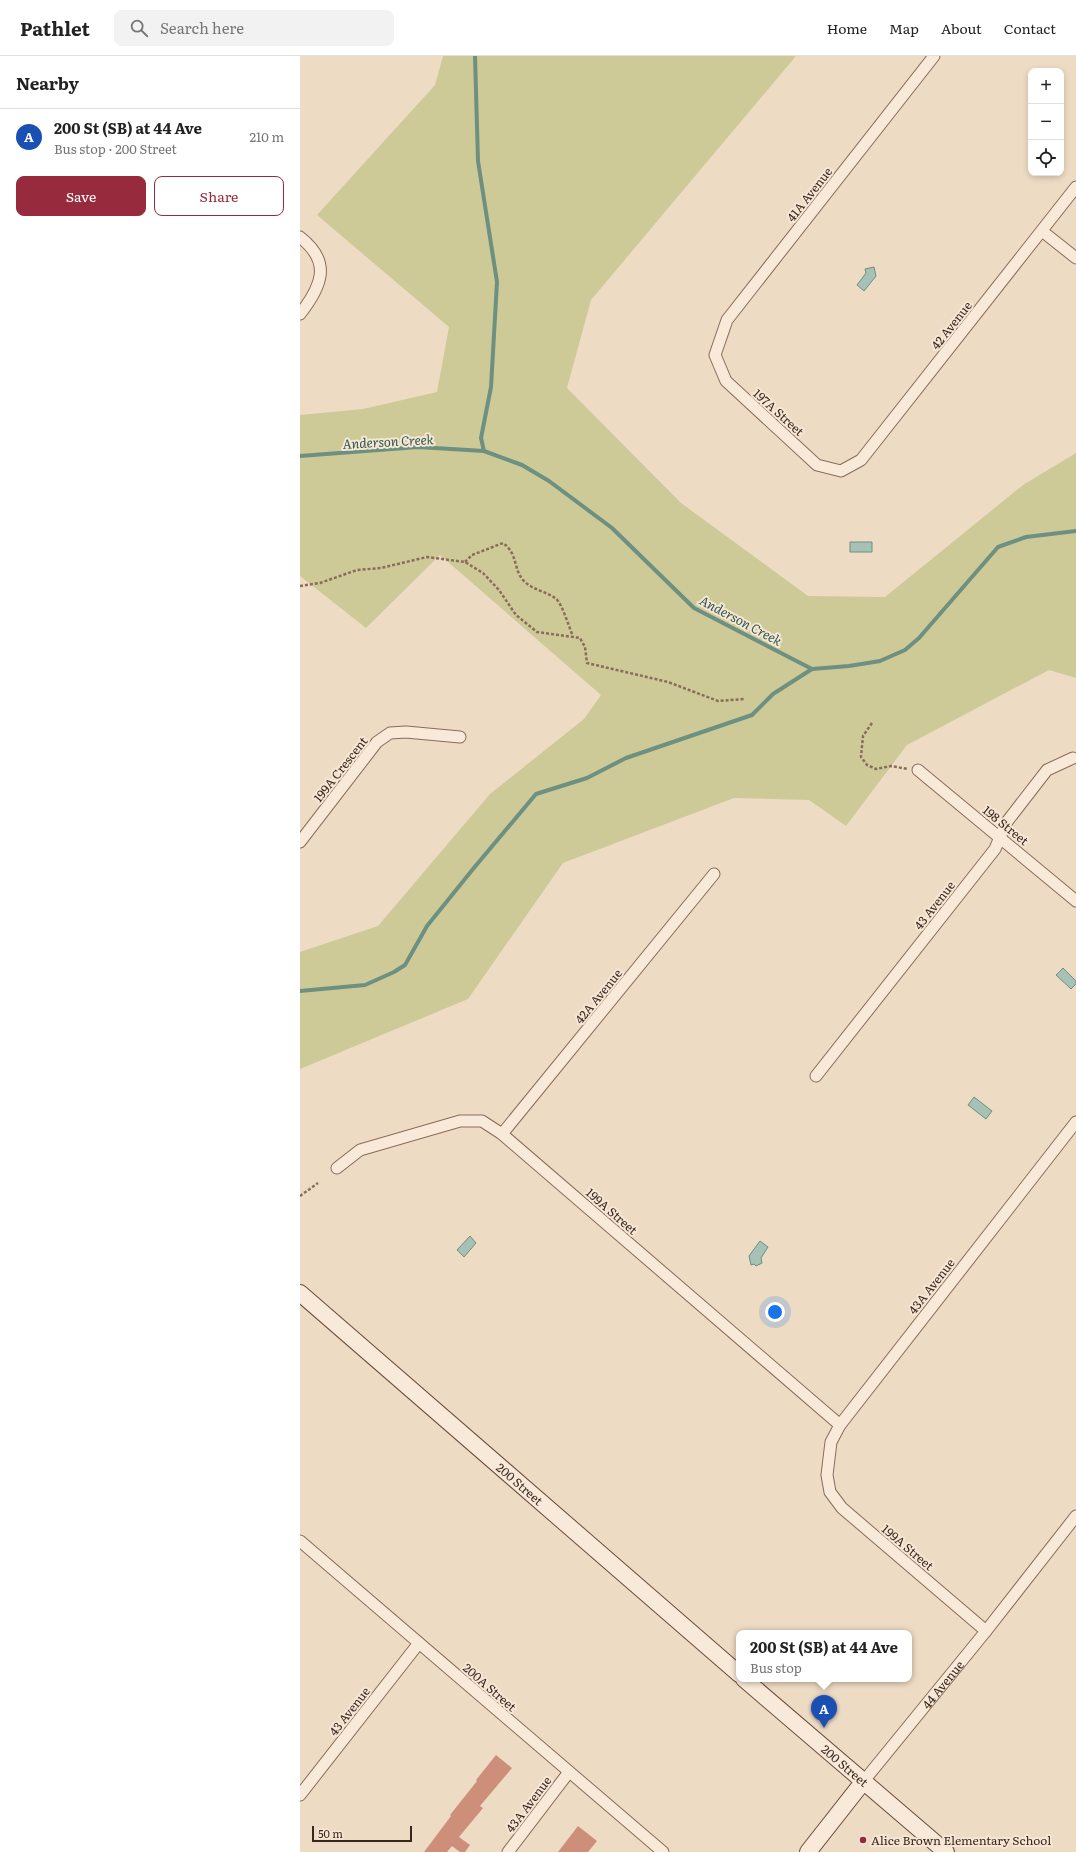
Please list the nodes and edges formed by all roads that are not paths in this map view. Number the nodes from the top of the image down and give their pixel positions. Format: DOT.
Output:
graph roads {
  1 [pos="934,56"];
  2 [pos="1076,187"];
  3 [pos="1042,231"];
  4 [pos="300,237"];
  5 [pos="1076,258"];
  6 [pos="300,314"];
  7 [pos="715,355"];
  8 [pos="841,471"];
  9 [pos="460,737"];
  10 [pos="1073,758"];
  11 [pos="918,770"];
  12 [pos="1000,836"];
  13 [pos="300,842"];
  14 [pos="714,874"];
  15 [pos="1076,901"];
  16 [pos="816,1076"];
  17 [pos="1076,1122"];
  18 [pos="502,1134"];
  19 [pos="337,1168"];
  20 [pos="300,1293"];
  21 [pos="840,1425"];
  22 [pos="827,1475"];
  23 [pos="1076,1516"];
  24 [pos="300,1541"];
  25 [pos="986,1631"];
  26 [pos="419,1643"];
  27 [pos="736,1671"];
  28 [pos="747,1682"];
  29 [pos="569,1772"];
  30 [pos="863,1782"];
  31 [pos="300,1795"];
  32 [pos="508,1852"];
  33 [pos="663,1852"];
  34 [pos="808,1852"];
  35 [pos="946,1852"];
  1 -- 7 [label="street, 41A Avenue"];
  2 -- 3 [label="street, 42 Avenue"];
  3 -- 5 [label="street"];
  3 -- 8 [label="street, 42 Avenue"];
  4 -- 6 [label="street"];
  7 -- 8 [label="street, 197A Street"];
  9 -- 13 [label="street, 199A Crescent"];
  10 -- 12 [label="street, 43 Avenue"];
  11 -- 12 [label="street, 198 Street"];
  12 -- 15 [label="street, 198 Street"];
  12 -- 16 [label="street, 43 Avenue"];
  14 -- 18 [label="street, 42A Avenue"];
  17 -- 21 [label="street, 43A Avenue"];
  18 -- 19 [label="street, 199A Street"];
  18 -- 21 [label="street, 199A Street"];
  20 -- 27 [label="main road, 200 Street"];
  21 -- 22 [label="street, 43A Avenue"];
  22 -- 25 [label="street, 199A Street"];
  23 -- 25 [label="street, 44 Avenue"];
  24 -- 26 [label="street, 200A Street"];
  25 -- 30 [label="street, 44 Avenue"];
  26 -- 29 [label="street, 200A Street"];
  26 -- 31 [label="street, 43 Avenue"];
  28 -- 30 [label="main road, 200 Street"];
  29 -- 32 [label="street, 43A Avenue"];
  29 -- 33 [label="street, 200A Street"];
  30 -- 34 [label="main road, 44 Avenue"];
  30 -- 35 [label="main road, 200 Street"];
}
